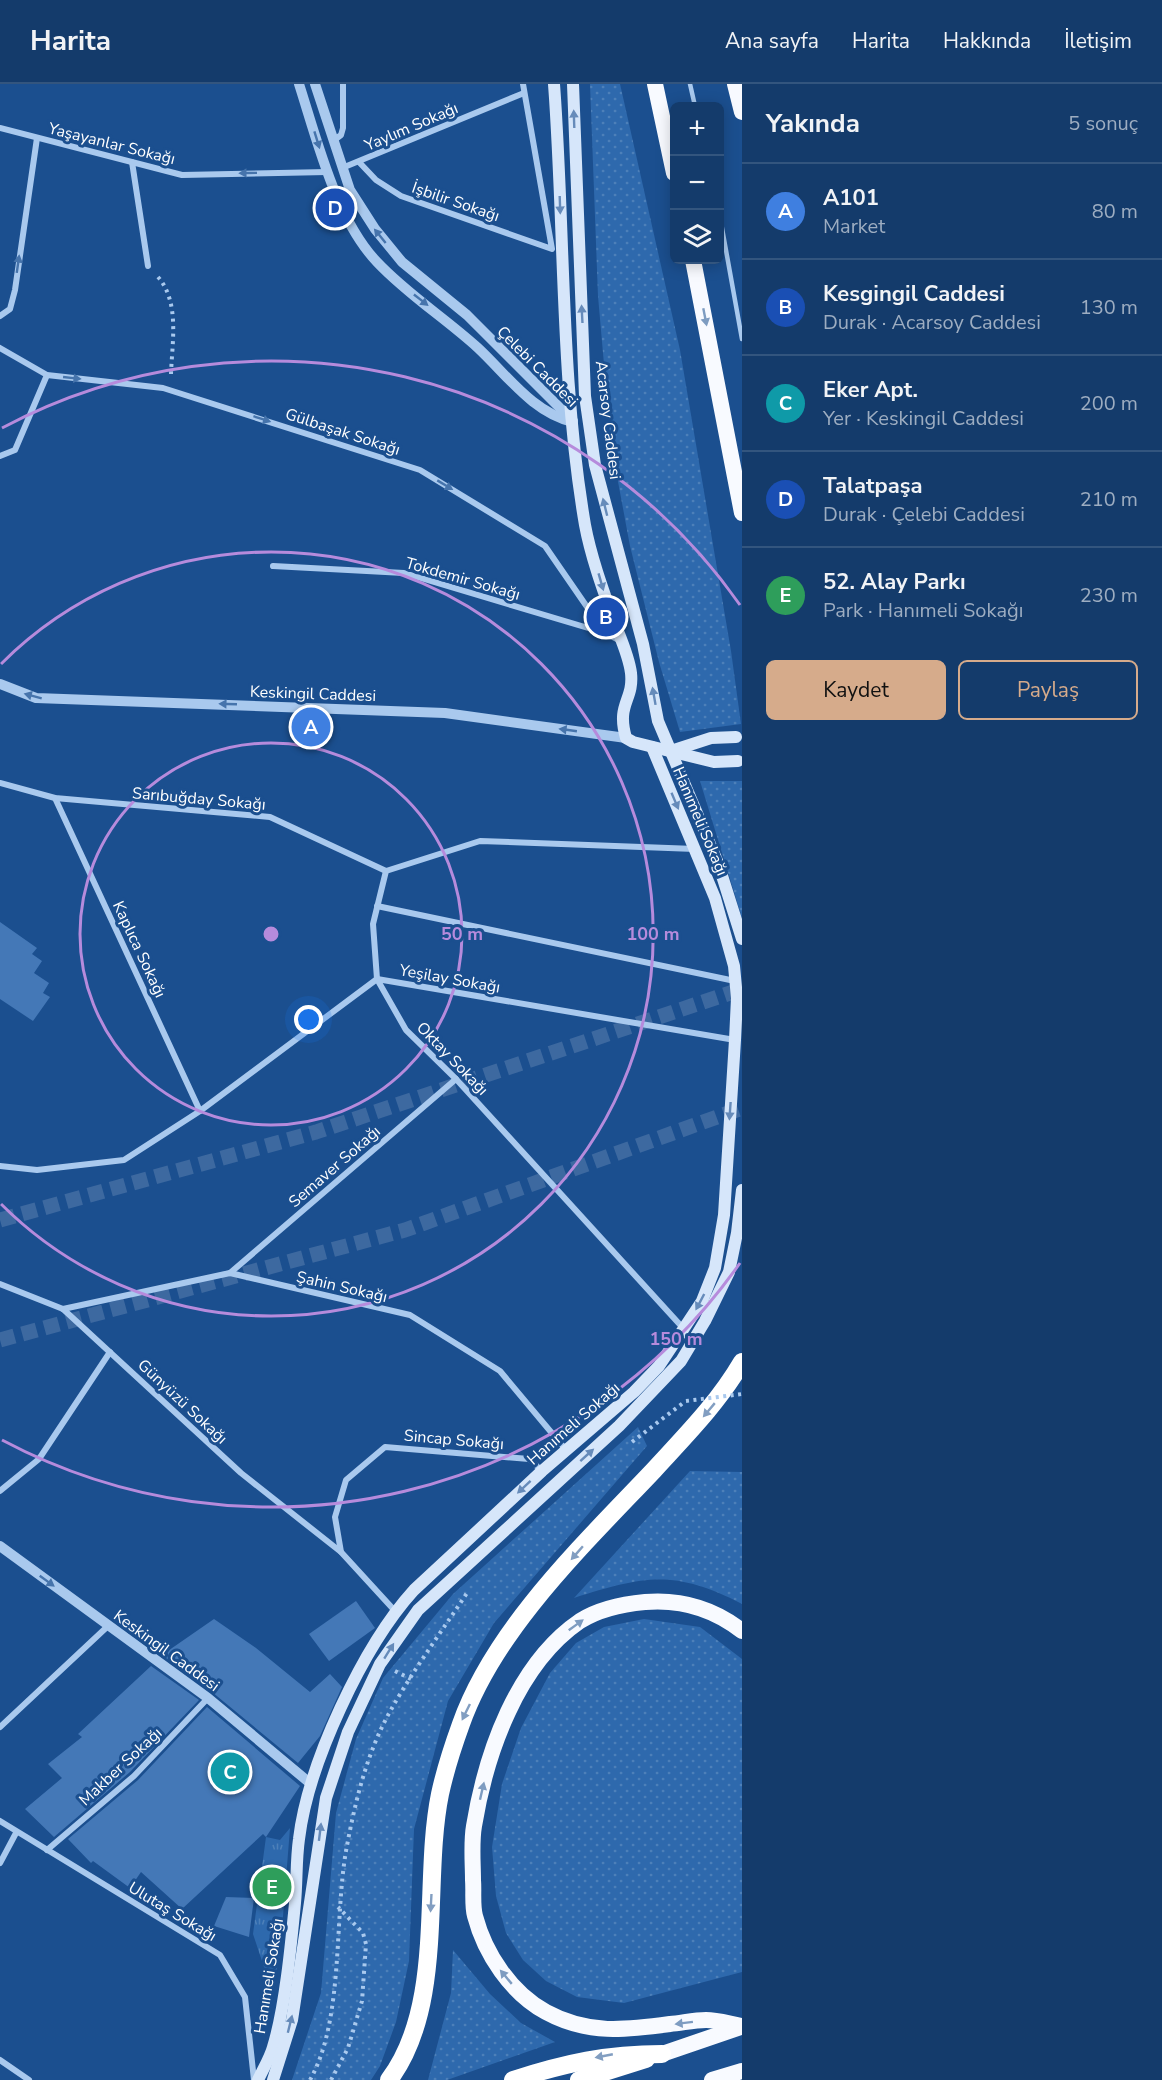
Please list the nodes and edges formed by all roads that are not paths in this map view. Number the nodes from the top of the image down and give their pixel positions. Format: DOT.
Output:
graph roads {
  1 [pos="300,84"];
  2 [pos="315,84"];
  3 [pos="343,84"];
  4 [pos="524,84"];
  5 [pos="554,84"];
  6 [pos="573,84"];
  7 [pos="655,84"];
  8 [pos="690,84"];
  9 [pos="735,84"];
  10 [pos="524,93"];
  11 [pos="694,102"];
  12 [pos="742,112"];
  13 [pos="0,128"];
  14 [pos="37,138"];
  15 [pos="333,141"];
  16 [pos="671,156"];
  17 [pos="132,162"];
  18 [pos="359,162"];
  19 [pos="342,168"];
  20 [pos="327,172"];
  21 [pos="724,239"];
  22 [pos="694,264"];
  23 [pos="148,266"];
  24 [pos="0,316"];
  25 [pos="742,339"];
  26 [pos="0,348"];
  27 [pos="47,375"];
  28 [pos="573,422"];
  29 [pos="589,424"];
  30 [pos="0,456"];
  31 [pos="742,513"];
  32 [pos="273,566"];
  33 [pos="605,633"];
  34 [pos="622,642"];
  35 [pos="0,684"];
  36 [pos="736,737"];
  37 [pos="626,738"];
  38 [pos="652,747"];
  39 [pos="673,751"];
  40 [pos="738,761"];
  41 [pos="0,783"];
  42 [pos="55,798"];
  43 [pos="711,848"];
  44 [pos="695,849"];
  45 [pos="386,871"];
  46 [pos="377,906"];
  47 [pos="742,939"];
  48 [pos="377,979"];
  49 [pos="739,981"];
  50 [pos="738,1041"];
  51 [pos="456,1079"];
  52 [pos="200,1111"];
  53 [pos="0,1166"];
  54 [pos="742,1190"];
  55 [pos="230,1273"];
  56 [pos="0,1284"];
  57 [pos="63,1309"];
  58 [pos="684,1329"];
  59 [pos="695,1337"];
  60 [pos="110,1352"];
  61 [pos="742,1362"];
  62 [pos="566,1450"];
  63 [pos="542,1471"];
  64 [pos="555,1484"];
  65 [pos="0,1491"];
  66 [pos="0,1546"];
  67 [pos="341,1552"];
  68 [pos="395,1611"];
  69 [pos="407,1624"];
  70 [pos="108,1626"];
  71 [pos="742,1631"];
  72 [pos="208,1698"];
  73 [pos="0,1727"];
  74 [pos="311,1784"];
  75 [pos="326,1798"];
  76 [pos="0,1821"];
  77 [pos="16,1833"];
  78 [pos="47,1850"];
  79 [pos="0,1863"];
  80 [pos="742,2026"];
  81 [pos="662,2054"];
  82 [pos="0,2060"];
  83 [pos="742,2070"];
  84 [pos="29,2080"];
  85 [pos="254,2080"];
  86 [pos="258,2080"];
  87 [pos="273,2080"];
  88 [pos="388,2080"];
  89 [pos="513,2080"];
  90 [pos="579,2080"];
  91 [pos="712,2080"];
  1 -- 20 [label="street, Çelebi Caddesi, one-way"];
  2 -- 15 [label="street, Çelebi Caddesi"];
  3 -- 15 [label="street"];
  4 -- 10 [label="street"];
  5 -- 28 [label="main road, one-way"];
  29 -- 6 [label="main road, Acarsoy Caddesi, one-way"];
  7 -- 16 [label="highway"];
  8 -- 11 [label="lane"];
  9 -- 12 [label="highway"];
  10 -- 18 [label="street, Yaylım Sokağı"];
  10 -- 18 [label="street, İşbilir Sokağı"];
  13 -- 14 [label="street, Yaşayanlar Sokağı"];
  14 -- 17 [label="street, Yaşayanlar Sokağı"];
  24 -- 14 [label="street, one-way"];
  15 -- 19 [label="street, Çelebi Caddesi"];
  20 -- 17 [label="street, Yaşayanlar Sokağı, one-way"];
  17 -- 23 [label="street"];
  18 -- 19 [label="street, Yaylım Sokağı"];
  19 -- 20 [label="street"];
  28 -- 19 [label="street, Çelebi Caddesi, one-way"];
  20 -- 28 [label="street, Çelebi Caddesi, one-way"];
  21 -- 25 [label="lane"];
  22 -- 31 [label="highway, one-way"];
  26 -- 27 [label="street, Gülbaşak Sokağı"];
  27 -- 30 [label="street"];
  27 -- 33 [label="street, Gülbaşak Sokağı, one-way"];
  28 -- 29 [label="main road"];
  28 -- 34 [label="main road, one-way"];
  39 -- 29 [label="main road, Acarsoy Caddesi, one-way"];
  32 -- 33 [label="street, Tokdemir Sokağı"];
  33 -- 34 [label="street, Gülbaşak Sokağı"];
  34 -- 37 [label="main road"];
  37 -- 35 [label="street, Keskingil Caddesi, one-way"];
  36 -- 39 [label="main road"];
  37 -- 38 [label="main road"];
  38 -- 39 [label="main road"];
  38 -- 44 [label="main road, Hanımeli Sokağı, one-way"];
  39 -- 40 [label="main road"];
  39 -- 43 [label="main road, Hanımeli Sokağı"];
  41 -- 42 [label="street, Sarıbuğday Sokağı"];
  42 -- 45 [label="street, Sarıbuğday Sokağı"];
  42 -- 52 [label="street, Kaplıca Sokağı"];
  43 -- 44 [label="main road"];
  43 -- 47 [label="main road, Hanımeli Sokağı"];
  44 -- 45 [label="street"];
  44 -- 49 [label="main road, Hanımeli Sokağı"];
  45 -- 46 [label="street, Oktay Sokağı"];
  46 -- 48 [label="street, Oktay Sokağı"];
  46 -- 49 [label="street"];
  48 -- 50 [label="street, Yeşilay Sokağı"];
  48 -- 51 [label="street, Oktay Sokağı"];
  48 -- 52 [label="street, Yeşilay Sokağı"];
  49 -- 50 [label="main road, Hanımeli Sokağı"];
  50 -- 58 [label="main road, Hanımeli Sokağı, one-way"];
  51 -- 55 [label="street, Semaver Sokağı"];
  51 -- 58 [label="street, Oktay Sokağı"];
  52 -- 53 [label="street, Yeşilay Sokağı"];
  54 -- 59 [label="main road, Hanımeli Sokağı"];
  55 -- 57 [label="street, Şahin Sokağı"];
  55 -- 62 [label="street, Şahin Sokağı"];
  56 -- 57 [label="street, Günyüzü Sokağı"];
  57 -- 60 [label="street, Günyüzü Sokağı"];
  58 -- 59 [label="main road"];
  58 -- 62 [label="main road, Hanımeli Sokağı"];
  64 -- 59 [label="main road, Hanımeli Sokağı, one-way"];
  60 -- 65 [label="street"];
  60 -- 67 [label="street, Günyüzü Sokağı"];
  61 -- 88 [label="highway, one-way"];
  62 -- 63 [label="main road, Hanımeli Sokağı"];
  63 -- 64 [label="main road"];
  63 -- 67 [label="street, Sincap Sokağı"];
  63 -- 68 [label="main road, Hanımeli Sokağı, one-way"];
  64 -- 69 [label="main road, Hanımeli Sokağı"];
  66 -- 70 [label="street, Keskingil Caddesi, one-way"];
  67 -- 68 [label="street"];
  68 -- 69 [label="main road"];
  68 -- 74 [label="main road, Hanımeli Sokağı"];
  75 -- 69 [label="main road, Hanımeli Sokağı, one-way"];
  70 -- 72 [label="street, Keskingil Caddesi"];
  70 -- 73 [label="street"];
  80 -- 71 [label="highway, one-way"];
  72 -- 74 [label="street, Keskingil Caddesi"];
  72 -- 78 [label="street, Makber Sokağı"];
  74 -- 75 [label="main road"];
  74 -- 86 [label="main road, Hanımeli Sokağı"];
  87 -- 75 [label="main road, Hanımeli Sokağı, one-way"];
  76 -- 77 [label="street, Ulutaş Sokağı"];
  77 -- 78 [label="street, Ulutaş Sokağı"];
  77 -- 79 [label="street"];
  78 -- 85 [label="street, Ulutaş Sokağı"];
  80 -- 81 [label="highway"];
  81 -- 89 [label="highway, one-way"];
  81 -- 90 [label="highway"];
  82 -- 84 [label="street"];
  83 -- 91 [label="highway"];
}
